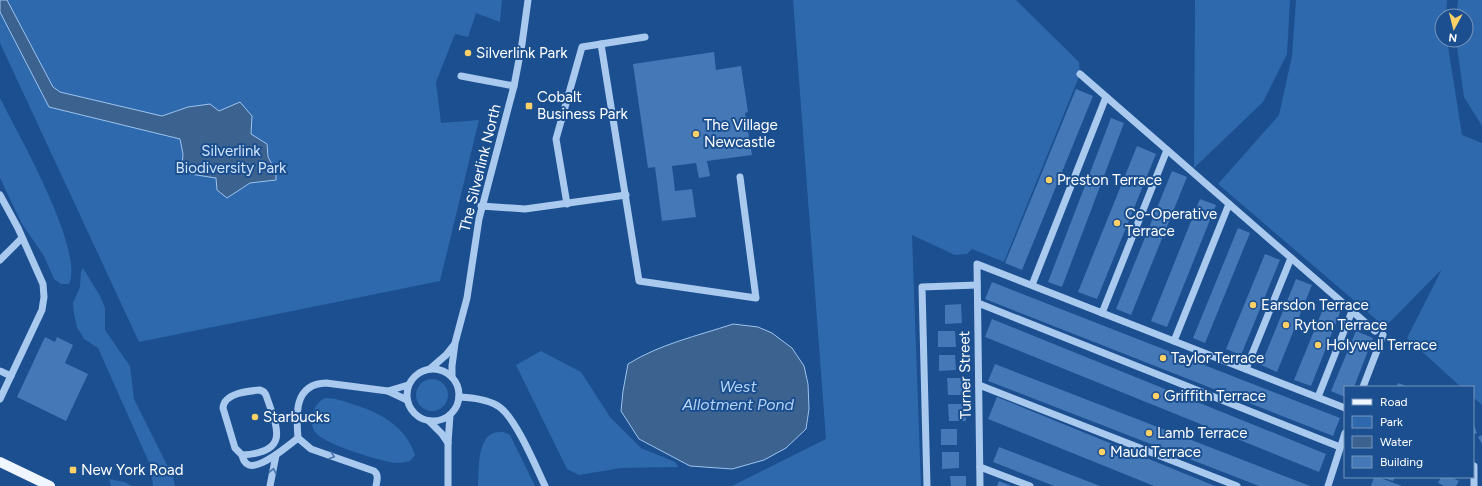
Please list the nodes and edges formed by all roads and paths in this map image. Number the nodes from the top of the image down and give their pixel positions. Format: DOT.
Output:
graph roads {
  1 [pos="528,0"];
  2 [pos="645,37"];
  3 [pos="601,44"];
  4 [pos="1080,74"];
  5 [pos="461,76"];
  6 [pos="514,86"];
  7 [pos="1106,97"];
  8 [pos="1167,150"];
  9 [pos="740,177"];
  10 [pos="0,195"];
  11 [pos="626,195"];
  12 [pos="567,204"];
  13 [pos="1229,204"];
  14 [pos="481,206"];
  15 [pos="22,238"];
  16 [pos="1291,258"];
  17 [pos="0,260"];
  18 [pos="977,285"];
  19 [pos="1032,285"];
  20 [pos="978,302"];
  21 [pos="1352,311"];
  22 [pos="1102,313"];
  23 [pos="1375,331"];
  24 [pos="1384,335"];
  25 [pos="1174,341"];
  26 [pos="455,343"];
  27 [pos="431,368"];
  28 [pos="1246,369"];
  29 [pos="0,371"];
  30 [pos="11,376"];
  31 [pos="452,377"];
  32 [pos="408,385"];
  33 [pos="979,385"];
  34 [pos="1363,386"];
  35 [pos="388,391"];
  36 [pos="459,397"];
  37 [pos="1318,397"];
  38 [pos="0,399"];
  39 [pos="407,400"];
  40 [pos="1344,408"];
  41 [pos="450,415"];
  42 [pos="430,421"];
  43 [pos="1344,436"];
  44 [pos="298,438"];
  45 [pos="448,443"];
  46 [pos="1340,447"];
  47 [pos="242,455"];
  48 [pos="276,455"];
  49 [pos="0,462"];
  50 [pos="1474,466"];
  51 [pos="980,467"];
  52 [pos="1482,485"];
  53 [pos="50,486"];
  54 [pos="270,486"];
  55 [pos="376,486"];
  56 [pos="448,486"];
  57 [pos="545,486"];
  58 [pos="928,486"];
  59 [pos="980,486"];
  60 [pos="1030,486"];
  61 [pos="1237,486"];
  62 [pos="1328,486"];
  63 [pos="1474,486"];
  1 -- 6 [label="street, The Silverlink North"];
  2 -- 3 [label="street"];
  3 -- 11 [label="street"];
  3 -- 12 [label="street"];
  4 -- 7 [label="street"];
  5 -- 6 [label="street"];
  6 -- 14 [label="street, The Silverlink North"];
  7 -- 8 [label="street"];
  7 -- 19 [label="street"];
  8 -- 13 [label="street"];
  8 -- 22 [label="street"];
  9 -- 11 [label="street"];
  10 -- 15 [label="street"];
  11 -- 12 [label="street"];
  12 -- 14 [label="street"];
  13 -- 16 [label="street"];
  13 -- 25 [label="street"];
  14 -- 26 [label="street, The Silverlink North"];
  15 -- 17 [label="street"];
  15 -- 30 [label="street"];
  16 -- 21 [label="street"];
  16 -- 28 [label="street"];
  18 -- 19 [label="street, Turner Street"];
  18 -- 20 [label="street, Turner Street"];
  18 -- 58 [label="street"];
  19 -- 22 [label="street"];
  20 -- 33 [label="street, Turner Street"];
  20 -- 46 [label="street"];
  21 -- 23 [label="street"];
  21 -- 37 [label="street"];
  22 -- 25 [label="street"];
  24 -- 34 [label="street"];
  25 -- 28 [label="street"];
  26 -- 27 [label="street, The Silverlink North"];
  26 -- 31 [label="street, The Silverlink North"];
  27 -- 31 [label="street"];
  27 -- 32 [label="street"];
  28 -- 37 [label="street"];
  29 -- 30 [label="street"];
  30 -- 38 [label="street"];
  31 -- 36 [label="street"];
  32 -- 35 [label="street"];
  32 -- 39 [label="street"];
  33 -- 51 [label="street, Turner Street"];
  33 -- 61 [label="street"];
  35 -- 39 [label="street"];
  35 -- 44 [label="street"];
  36 -- 41 [label="street"];
  36 -- 57 [label="street"];
  37 -- 40 [label="street"];
  39 -- 42 [label="street"];
  41 -- 42 [label="street"];
  41 -- 45 [label="street"];
  42 -- 45 [label="street"];
  43 -- 46 [label="street"];
  44 -- 48 [label="street"];
  44 -- 55 [label="street, one-way"];
  45 -- 56 [label="street"];
  46 -- 62 [label="street"];
  47 -- 47 [label="street"];
  47 -- 48 [label="street"];
  54 -- 48 [label="street, one-way"];
  49 -- 53 [label="main road"];
  50 -- 63 [label="street"];
  51 -- 59 [label="street, Turner Street"];
  51 -- 60 [label="street"];
  52 -- 63 [label="street"];
}
